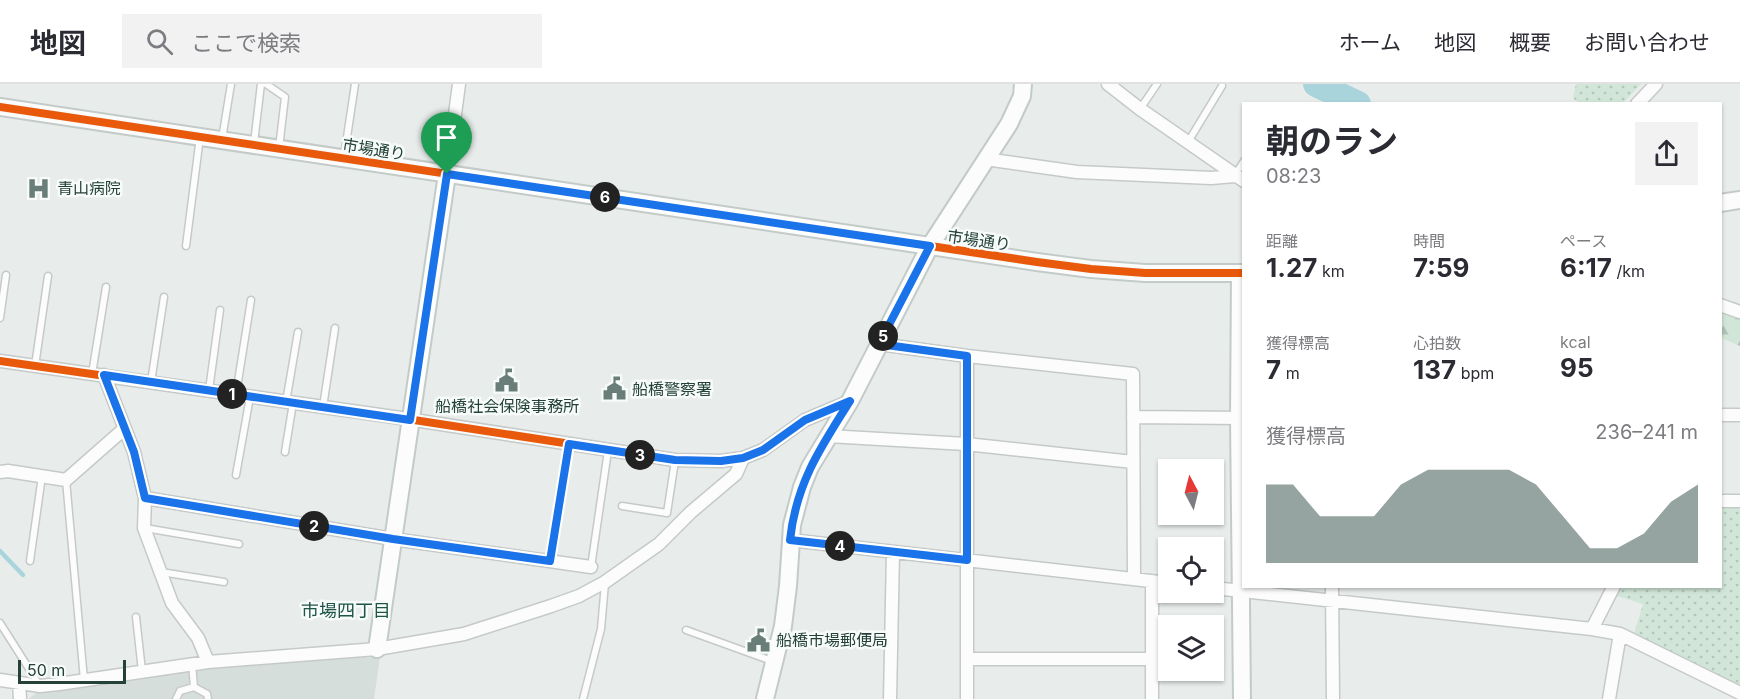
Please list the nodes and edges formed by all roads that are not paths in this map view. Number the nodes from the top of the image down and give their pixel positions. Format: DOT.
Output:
graph roads {
  1 [pos="231,84"];
  2 [pos="264,84"];
  3 [pos="355,84"];
  4 [pos="459,84"];
  5 [pos="1023,84"];
  6 [pos="1157,84"];
  7 [pos="1656,84"];
  8 [pos="1114,85"];
  9 [pos="1222,86"];
  10 [pos="1639,102"];
  11 [pos="0,107"];
  12 [pos="1140,109"];
  13 [pos="200,136"];
  14 [pos="222,140"];
  15 [pos="1188,143"];
  16 [pos="254,145"];
  17 [pos="279,148"];
  18 [pos="344,158"];
  19 [pos="986,159"];
  20 [pos="447,174"];
  21 [pos="1239,178"];
  22 [pos="1740,200"];
  23 [pos="1722,203"];
  24 [pos="186,246"];
  25 [pos="930,246"];
  26 [pos="1242,273"];
  27 [pos="6,275"];
  28 [pos="48,276"];
  29 [pos="106,287"];
  30 [pos="164,297"];
  31 [pos="251,300"];
  32 [pos="1722,306"];
  33 [pos="220,310"];
  34 [pos="1740,312"];
  35 [pos="0,318"];
  36 [pos="335,328"];
  37 [pos="298,332"];
  38 [pos="879,344"];
  39 [pos="967,356"];
  40 [pos="0,361"];
  41 [pos="35,366"];
  42 [pos="98,374"];
  43 [pos="151,382"];
  44 [pos="209,390"];
  45 [pos="236,394"];
  46 [pos="250,396"];
  47 [pos="850,401"];
  48 [pos="289,402"];
  49 [pos="323,407"];
  50 [pos="1722,415"];
  51 [pos="1740,415"];
  52 [pos="1132,417"];
  53 [pos="1241,418"];
  54 [pos="410,420"];
  55 [pos="124,429"];
  56 [pos="828,436"];
  57 [pos="569,444"];
  58 [pos="966,444"];
  59 [pos="608,451"];
  60 [pos="285,452"];
  61 [pos="743,458"];
  62 [pos="675,460"];
  63 [pos="1133,462"];
  64 [pos="0,472"];
  65 [pos="236,475"];
  66 [pos="42,476"];
  67 [pos="66,480"];
  68 [pos="145,498"];
  69 [pos="1722,501"];
  70 [pos="1740,501"];
  71 [pos="622,506"];
  72 [pos="144,528"];
  73 [pos="393,539"];
  74 [pos="790,540"];
  75 [pos="239,544"];
  76 [pos="893,552"];
  77 [pos="967,560"];
  78 [pos="30,561"];
  79 [pos="550,561"];
  80 [pos="591,567"];
  81 [pos="161,572"];
  82 [pos="1134,579"];
  83 [pos="1152,581"];
  84 [pos="224,582"];
  85 [pos="605,582"];
  86 [pos="1158,582"];
  87 [pos="1332,588"];
  88 [pos="1613,588"];
  89 [pos="1224,589"];
  90 [pos="1241,591"];
  91 [pos="1332,601"];
  92 [pos="136,617"];
  93 [pos="0,623"];
  94 [pos="1592,629"];
  95 [pos="686,630"];
  96 [pos="1620,634"];
  97 [pos="377,649"];
  98 [pos="967,659"];
  99 [pos="1151,659"];
  100 [pos="208,662"];
  101 [pos="775,663"];
  102 [pos="192,664"];
  103 [pos="142,671"];
  104 [pos="0,680"];
  105 [pos="84,680"];
  106 [pos="19,682"];
  107 [pos="40,686"];
  108 [pos="194,687"];
  109 [pos="1740,693"];
  110 [pos="20,699"];
  111 [pos="176,699"];
  112 [pos="208,699"];
  113 [pos="583,699"];
  114 [pos="765,699"];
  115 [pos="890,699"];
  116 [pos="967,699"];
  117 [pos="1152,699"];
  118 [pos="1242,699"];
  119 [pos="1333,699"];
  120 [pos="1609,699"];
  1 -- 14 [label="lane"];
  2 -- 16 [label="lane"];
  2 -- 17 [label="lane"];
  3 -- 18 [label="lane"];
  4 -- 20 [label="street"];
  5 -- 19 [label="street"];
  6 -- 12 [label="lane"];
  7 -- 10 [label="street"];
  8 -- 12 [label="street"];
  9 -- 15 [label="lane"];
  11 -- 13 [label="street, 市場通り"];
  12 -- 15 [label="street"];
  13 -- 14 [label="street, 市場通り"];
  13 -- 24 [label="lane"];
  14 -- 16 [label="street, 市場通り"];
  15 -- 21 [label="street"];
  16 -- 17 [label="street, 市場通り"];
  17 -- 18 [label="street, 市場通り"];
  18 -- 20 [label="street, 市場通り"];
  19 -- 21 [label="street"];
  19 -- 25 [label="street"];
  20 -- 25 [label="street, 市場通り"];
  20 -- 54 [label="street"];
  22 -- 23 [label="street"];
  25 -- 26 [label="street, 市場通り"];
  25 -- 38 [label="street"];
  26 -- 53 [label="street"];
  27 -- 35 [label="lane"];
  28 -- 41 [label="lane"];
  29 -- 42 [label="lane"];
  30 -- 43 [label="lane"];
  31 -- 45 [label="lane"];
  32 -- 34 [label="street"];
  33 -- 44 [label="lane"];
  36 -- 49 [label="lane"];
  37 -- 48 [label="lane"];
  38 -- 39 [label="street"];
  38 -- 47 [label="street"];
  39 -- 52 [label="street"];
  39 -- 58 [label="street"];
  40 -- 41 [label="street"];
  41 -- 42 [label="street"];
  42 -- 43 [label="street"];
  42 -- 55 [label="street"];
  43 -- 44 [label="street"];
  44 -- 45 [label="street"];
  45 -- 46 [label="street"];
  46 -- 48 [label="street"];
  46 -- 65 [label="lane"];
  47 -- 56 [label="street"];
  47 -- 61 [label="street"];
  48 -- 49 [label="street"];
  48 -- 60 [label="lane"];
  49 -- 54 [label="street"];
  50 -- 51 [label="street"];
  52 -- 53 [label="street"];
  52 -- 63 [label="street"];
  53 -- 90 [label="street"];
  54 -- 57 [label="street"];
  54 -- 73 [label="street"];
  55 -- 67 [label="street"];
  55 -- 68 [label="street"];
  56 -- 58 [label="street"];
  56 -- 74 [label="street"];
  57 -- 59 [label="street"];
  57 -- 79 [label="lane"];
  58 -- 63 [label="street"];
  58 -- 77 [label="street"];
  59 -- 62 [label="street"];
  59 -- 80 [label="lane"];
  61 -- 62 [label="street"];
  61 -- 85 [label="street"];
  62 -- 71 [label="lane"];
  63 -- 82 [label="street"];
  64 -- 66 [label="street"];
  66 -- 67 [label="street"];
  66 -- 78 [label="lane"];
  67 -- 105 [label="lane"];
  68 -- 72 [label="street"];
  68 -- 73 [label="street"];
  69 -- 70 [label="street"];
  72 -- 75 [label="lane"];
  72 -- 81 [label="street"];
  73 -- 79 [label="street"];
  73 -- 97 [label="street"];
  74 -- 76 [label="street"];
  74 -- 101 [label="street"];
  76 -- 77 [label="street"];
  76 -- 115 [label="street"];
  77 -- 82 [label="street"];
  77 -- 98 [label="street"];
  79 -- 80 [label="street"];
  81 -- 84 [label="lane"];
  81 -- 100 [label="street"];
  82 -- 83 [label="street"];
  83 -- 86 [label="street"];
  83 -- 99 [label="street"];
  85 -- 97 [label="street"];
  85 -- 113 [label="lane"];
  87 -- 91 [label="street"];
  88 -- 94 [label="street"];
  89 -- 90 [label="street"];
  90 -- 91 [label="street"];
  90 -- 118 [label="street"];
  91 -- 94 [label="street"];
  91 -- 119 [label="street"];
  92 -- 103 [label="lane"];
  93 -- 107 [label="lane"];
  94 -- 96 [label="street"];
  95 -- 101 [label="lane"];
  96 -- 109 [label="street"];
  96 -- 120 [label="street"];
  97 -- 100 [label="street"];
  98 -- 99 [label="street"];
  98 -- 116 [label="street"];
  99 -- 117 [label="street"];
  100 -- 102 [label="street"];
  101 -- 114 [label="street"];
  102 -- 103 [label="street"];
  102 -- 108 [label="lane"];
  103 -- 105 [label="street"];
  104 -- 106 [label="street"];
  105 -- 107 [label="street"];
  106 -- 107 [label="street"];
  106 -- 110 [label="street"];
  108 -- 111 [label="lane"];
  108 -- 112 [label="lane"];
}
